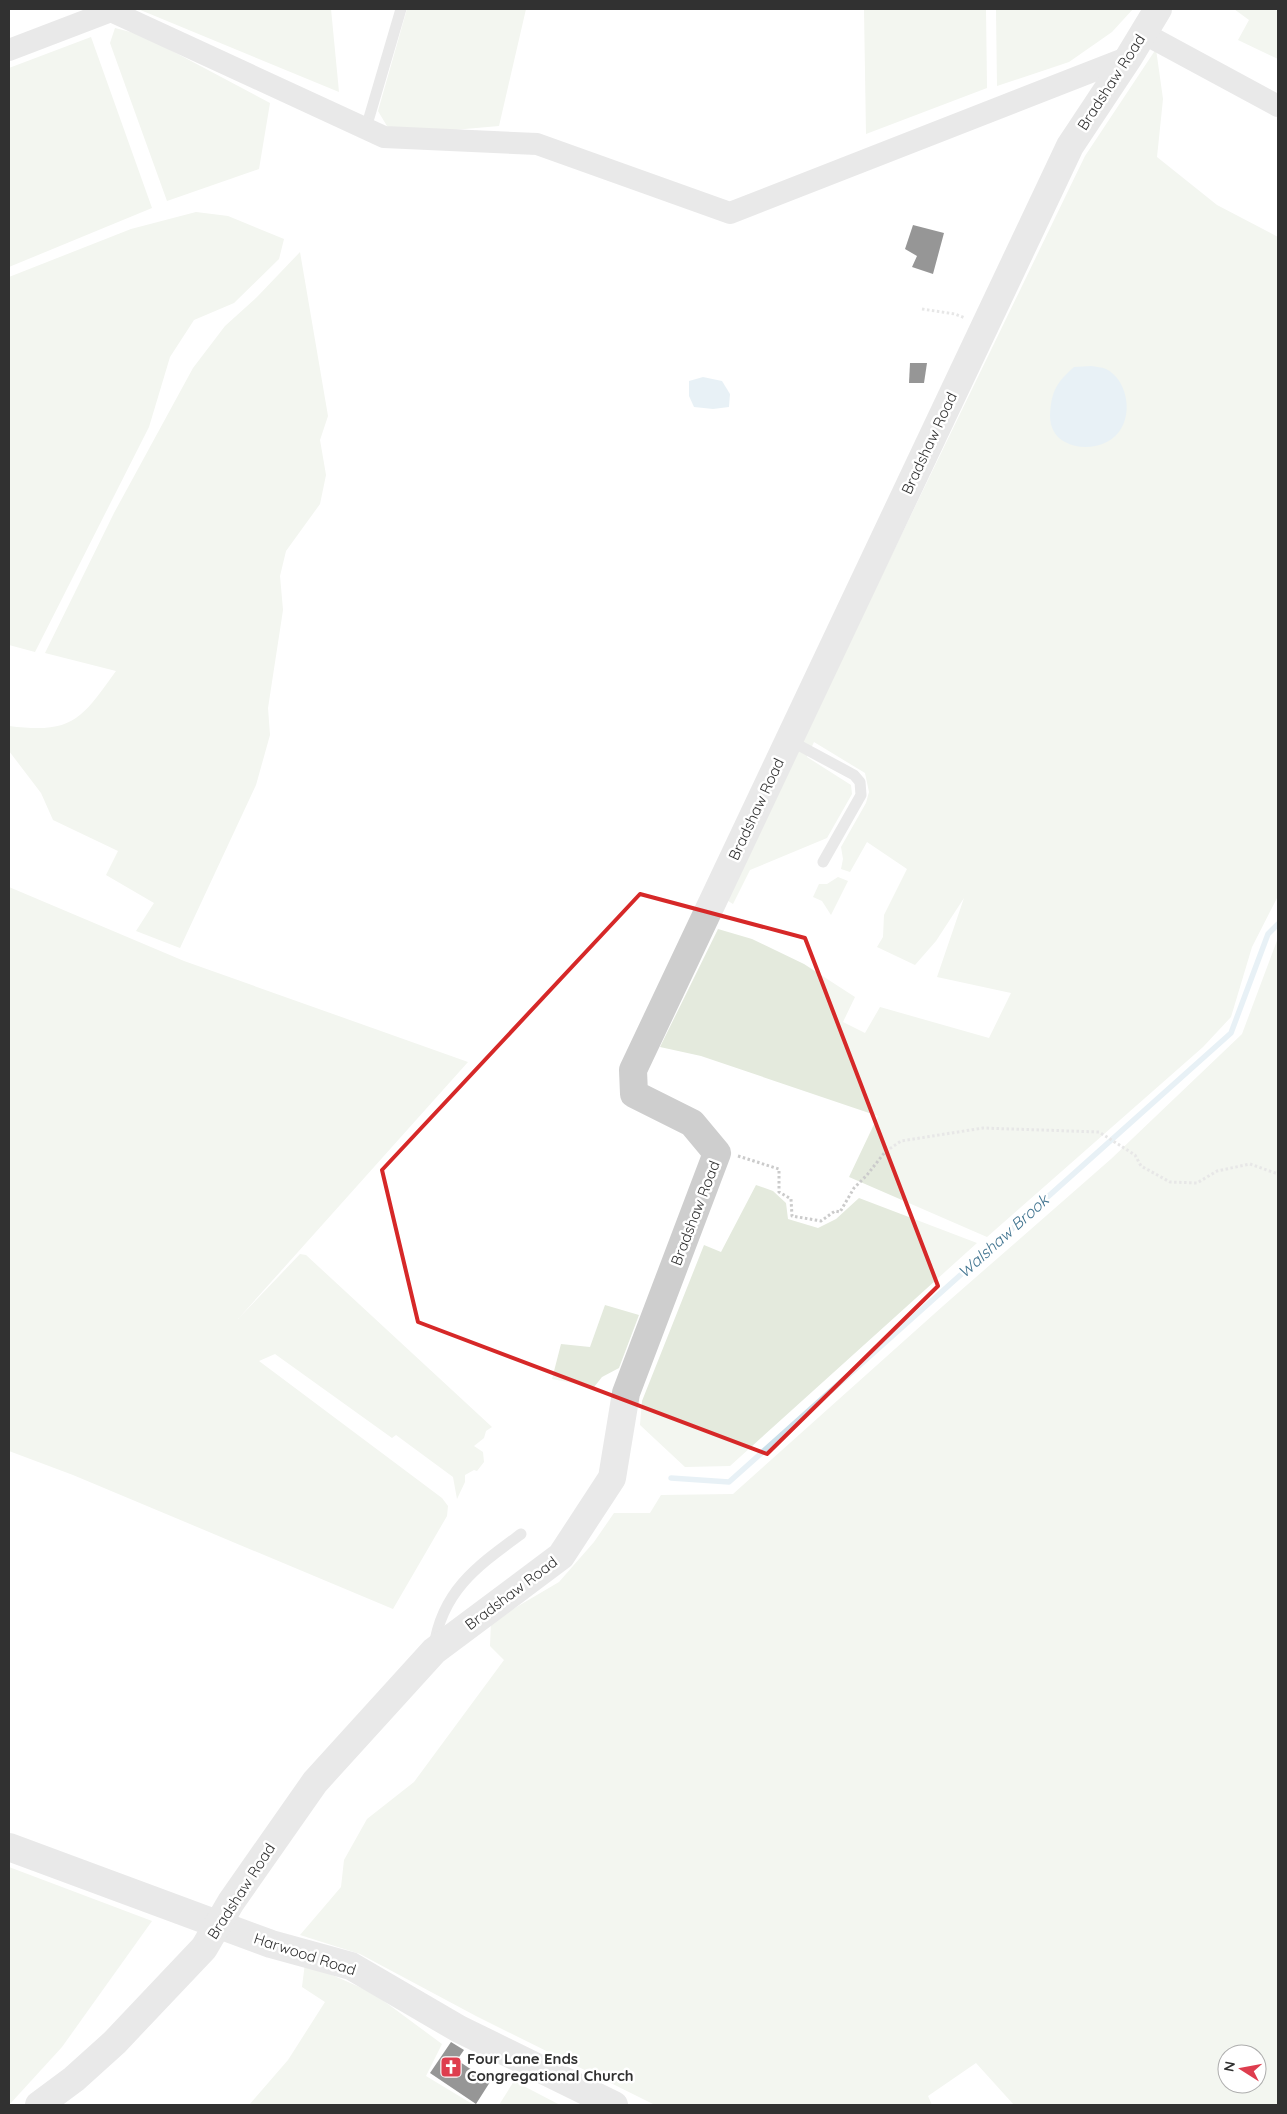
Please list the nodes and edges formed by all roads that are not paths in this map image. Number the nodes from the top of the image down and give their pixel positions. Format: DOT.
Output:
graph roads {
  1 [pos="401,9"];
  2 [pos="1158,9"];
  3 [pos="89,14"];
  4 [pos="1143,33"];
  5 [pos="9,50"];
  6 [pos="1129,57"];
  7 [pos="1278,106"];
  8 [pos="366,128"];
  9 [pos="789,740"];
  10 [pos="823,862"];
  11 [pos="521,1534"];
  12 [pos="434,1651"];
  13 [pos="9,1847"];
  14 [pos="219,1925"];
  15 [pos="39,2105"];
  16 [pos="614,2105"];
  1 -- 8 [label="lane"];
  2 -- 4 [label="street, Bradshaw Road"];
  3 -- 5 [label="street"];
  3 -- 8 [label="street"];
  4 -- 6 [label="street, Bradshaw Road"];
  4 -- 7 [label="street"];
  6 -- 8 [label="street"];
  6 -- 9 [label="street, Bradshaw Road"];
  9 -- 10 [label="lane"];
  9 -- 12 [label="street, Bradshaw Road"];
  11 -- 12 [label="lane"];
  12 -- 14 [label="street, Bradshaw Road"];
  13 -- 14 [label="street, Harwood Road"];
  14 -- 15 [label="street, Bradshaw Road"];
  14 -- 16 [label="street, Harwood Road"];
}
